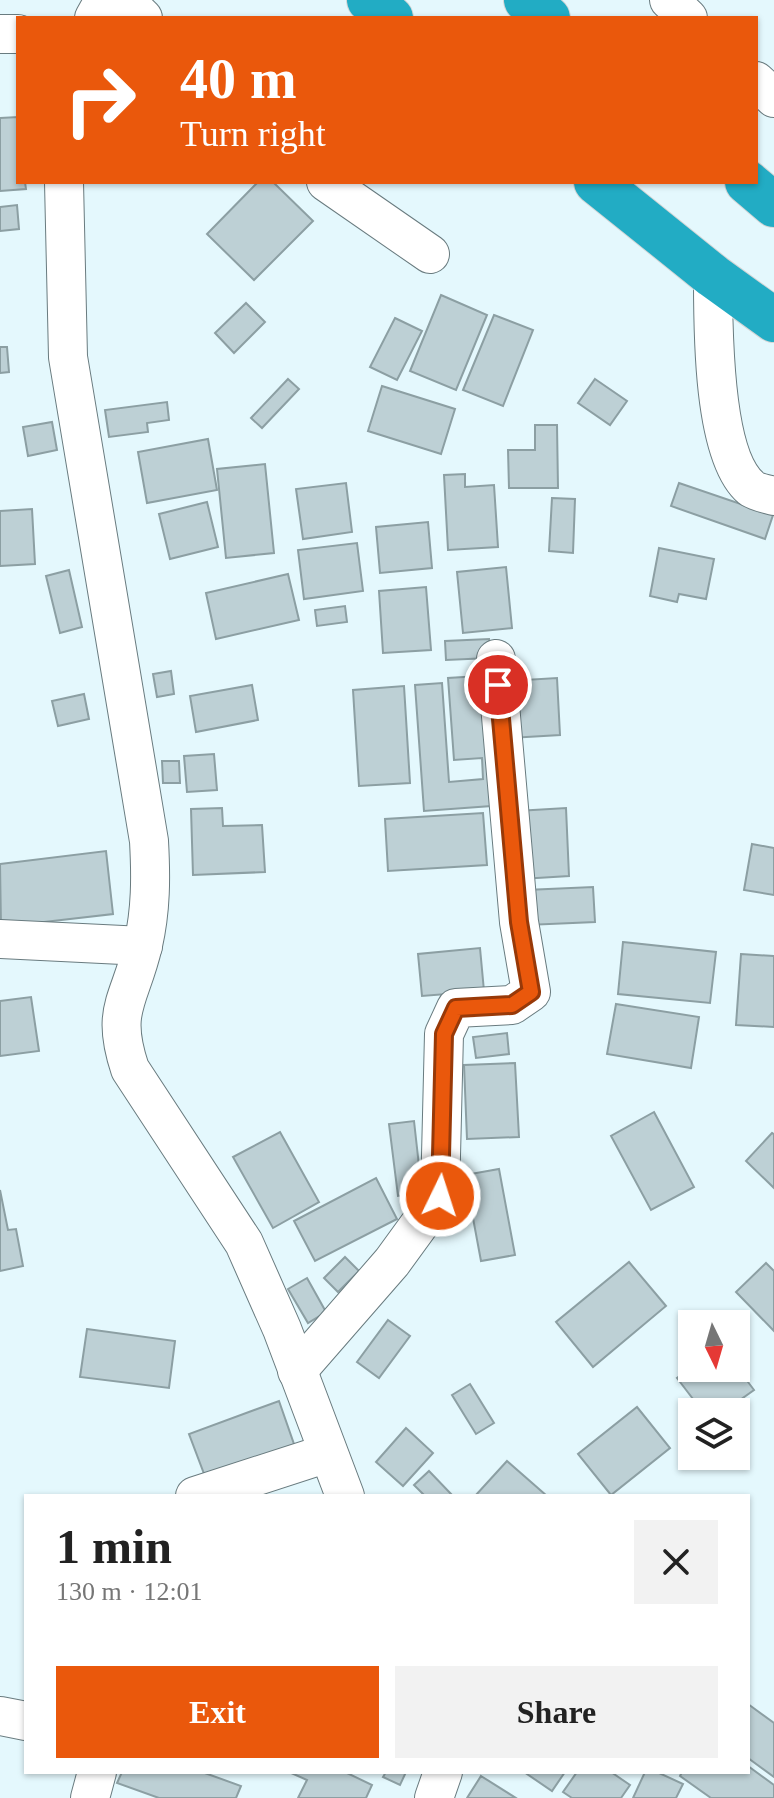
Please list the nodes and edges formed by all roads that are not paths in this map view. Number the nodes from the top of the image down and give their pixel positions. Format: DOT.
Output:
graph roads {
  1 [pos="125,0"];
  2 [pos="369,0"];
  3 [pos="526,0"];
  4 [pos="669,0"];
  5 [pos="141,16"];
  6 [pos="389,16"];
  7 [pos="546,16"];
  8 [pos="686,16"];
  9 [pos="758,83"];
  10 [pos="774,98"];
  11 [pos="64,184"];
  12 [pos="329,184"];
  13 [pos="598,184"];
  14 [pos="749,184"];
  15 [pos="774,205"];
  16 [pos="430,254"];
  17 [pos="713,276"];
  18 [pos="774,320"];
  19 [pos="774,496"];
  20 [pos="496,659"];
  21 [pos="0,939"];
  22 [pos="143,946"];
  23 [pos="297,1371"];
  24 [pos="328,1453"];
  25 [pos="201,1494"];
  26 [pos="344,1494"];
  27 [pos="0,1716"];
  28 [pos="24,1721"];
  29 [pos="96,1774"];
  30 [pos="442,1774"];
  31 [pos="90,1798"];
  32 [pos="434,1798"];
  1 -- 5 [label="street"];
  2 -- 6 [label="highway"];
  3 -- 7 [label="highway"];
  4 -- 8 [label="street"];
  9 -- 10 [label="street"];
  11 -- 22 [label="street"];
  12 -- 16 [label="street"];
  13 -- 17 [label="highway"];
  14 -- 15 [label="highway"];
  17 -- 18 [label="highway"];
  17 -- 19 [label="street"];
  20 -- 23 [label="street"];
  21 -- 22 [label="street"];
  22 -- 23 [label="street"];
  23 -- 24 [label="street"];
  24 -- 25 [label="street"];
  24 -- 26 [label="street"];
  27 -- 28 [label="street"];
  29 -- 31 [label="street"];
  30 -- 32 [label="street"];
}
